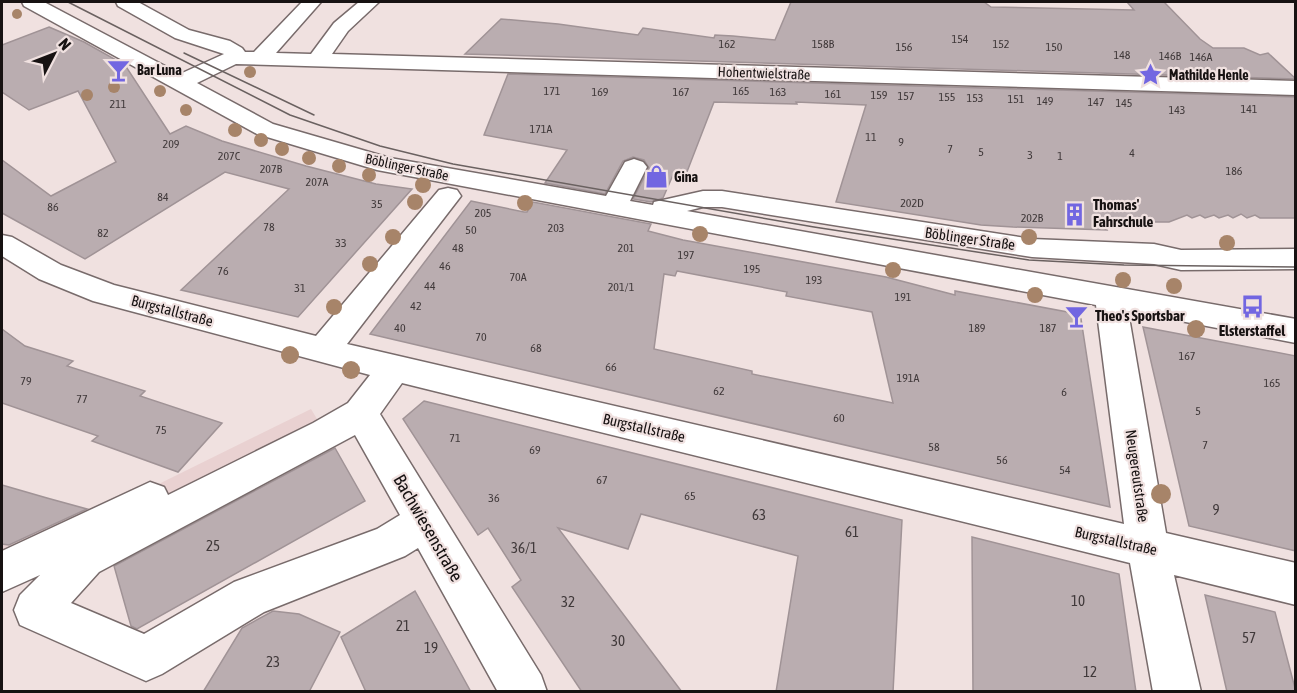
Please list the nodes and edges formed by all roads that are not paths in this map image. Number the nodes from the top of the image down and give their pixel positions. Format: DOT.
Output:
graph roads {
  1 [pos="31,2"];
  2 [pos="125,2"];
  3 [pos="312,2"];
  4 [pos="370,2"];
  5 [pos="233,58"];
  6 [pos="259,59"];
  7 [pos="317,61"];
  8 [pos="179,83"];
  9 [pos="1296,88"];
  10 [pos="634,167"];
  11 [pos="448,196"];
  12 [pos="614,206"];
  13 [pos="647,212"];
  14 [pos="2,244"];
  15 [pos="1296,259"];
  16 [pos="1110,296"];
  17 [pos="1296,331"];
  18 [pos="323,350"];
  19 [pos="394,368"];
  20 [pos="361,413"];
  21 [pos="425,522"];
  22 [pos="1148,549"];
  23 [pos="2,572"];
  24 [pos="1296,584"];
  25 [pos="524,692"];
  26 [pos="1177,692"];
  1 -- 8 [label="street, Böblinger Straße"];
  2 -- 5 [label="street"];
  3 -- 6 [label="street"];
  4 -- 7 [label="street"];
  5 -- 6 [label="street, Hohentwielstraße"];
  5 -- 8 [label="street"];
  6 -- 7 [label="street, Hohentwielstraße"];
  7 -- 9 [label="street, Hohentwielstraße"];
  8 -- 12 [label="street, Böblinger Straße"];
  10 -- 12 [label="street"];
  11 -- 18 [label="street"];
  12 -- 13 [label="street, Böblinger Straße"];
  13 -- 15 [label="street, Böblinger Straße"];
  13 -- 16 [label="street, Böblinger Straße"];
  14 -- 18 [label="street, Burgstallstraße"];
  16 -- 17 [label="street, Böblinger Straße"];
  16 -- 22 [label="street, Neugereutstraße"];
  18 -- 19 [label="street, Burgstallstraße"];
  19 -- 20 [label="street"];
  19 -- 22 [label="street, Burgstallstraße"];
  20 -- 21 [label="street, Bachwiesenstraße"];
  20 -- 21 [label="street"];
  20 -- 23 [label="street"];
  21 -- 25 [label="street, Bachwiesenstraße"];
  22 -- 24 [label="street, Burgstallstraße"];
  22 -- 26 [label="street, Neugereutstraße"];
}
